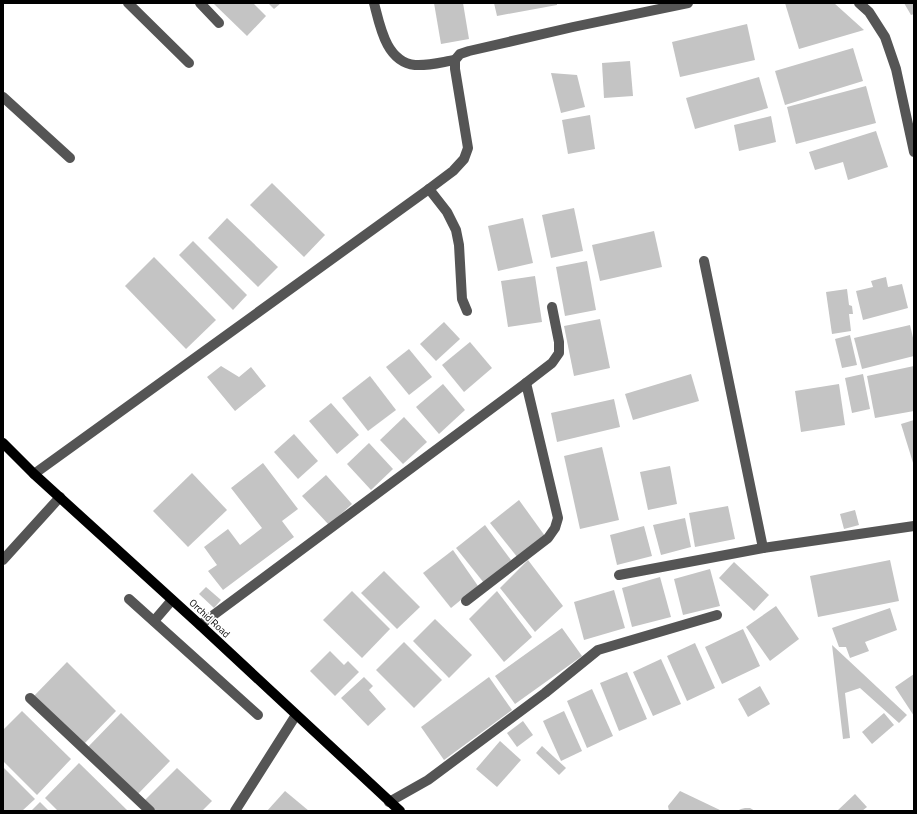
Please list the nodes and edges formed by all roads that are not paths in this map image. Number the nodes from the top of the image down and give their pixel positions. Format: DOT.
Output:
graph roads {
  1 [pos="128,3"];
  2 [pos="200,3"];
  3 [pos="374,3"];
  4 [pos="688,3"];
  5 [pos="859,3"];
  6 [pos="219,23"];
  7 [pos="455,60"];
  8 [pos="189,63"];
  9 [pos="3,97"];
  10 [pos="914,152"];
  11 [pos="70,158"];
  12 [pos="429,189"];
  13 [pos="704,261"];
  14 [pos="552,306"];
  15 [pos="467,311"];
  16 [pos="526,383"];
  17 [pos="3,443"];
  18 [pos="34,474"];
  19 [pos="60,497"];
  20 [pos="914,526"];
  21 [pos="763,548"];
  22 [pos="3,560"];
  23 [pos="619,575"];
  24 [pos="129,599"];
  25 [pos="172,600"];
  26 [pos="466,601"];
  27 [pos="717,615"];
  28 [pos="154,621"];
  29 [pos="200,625"];
  30 [pos="30,698"];
  31 [pos="258,715"];
  32 [pos="296,715"];
  33 [pos="390,802"];
  34 [pos="150,811"];
  35 [pos="235,811"];
  36 [pos="400,811"];
  1 -- 8 [label="street"];
  2 -- 6 [label="street"];
  3 -- 7 [label="street"];
  4 -- 7 [label="street"];
  5 -- 10 [label="street"];
  7 -- 12 [label="street"];
  9 -- 11 [label="street"];
  12 -- 15 [label="street"];
  12 -- 18 [label="street"];
  13 -- 21 [label="street"];
  14 -- 16 [label="street"];
  16 -- 26 [label="street"];
  16 -- 29 [label="street"];
  17 -- 18 [label="main road, Orchid Road"];
  18 -- 19 [label="main road, Orchid Road"];
  19 -- 22 [label="street"];
  19 -- 25 [label="main road, Orchid Road"];
  20 -- 21 [label="street"];
  21 -- 23 [label="street"];
  24 -- 28 [label="street"];
  25 -- 28 [label="street"];
  25 -- 29 [label="main road, Orchid Road"];
  27 -- 33 [label="street"];
  28 -- 31 [label="street"];
  29 -- 32 [label="main road, Orchid Road"];
  30 -- 34 [label="street"];
  32 -- 33 [label="main road, Orchid Road"];
  32 -- 35 [label="street"];
  33 -- 36 [label="main road, Orchid Road"];
}
